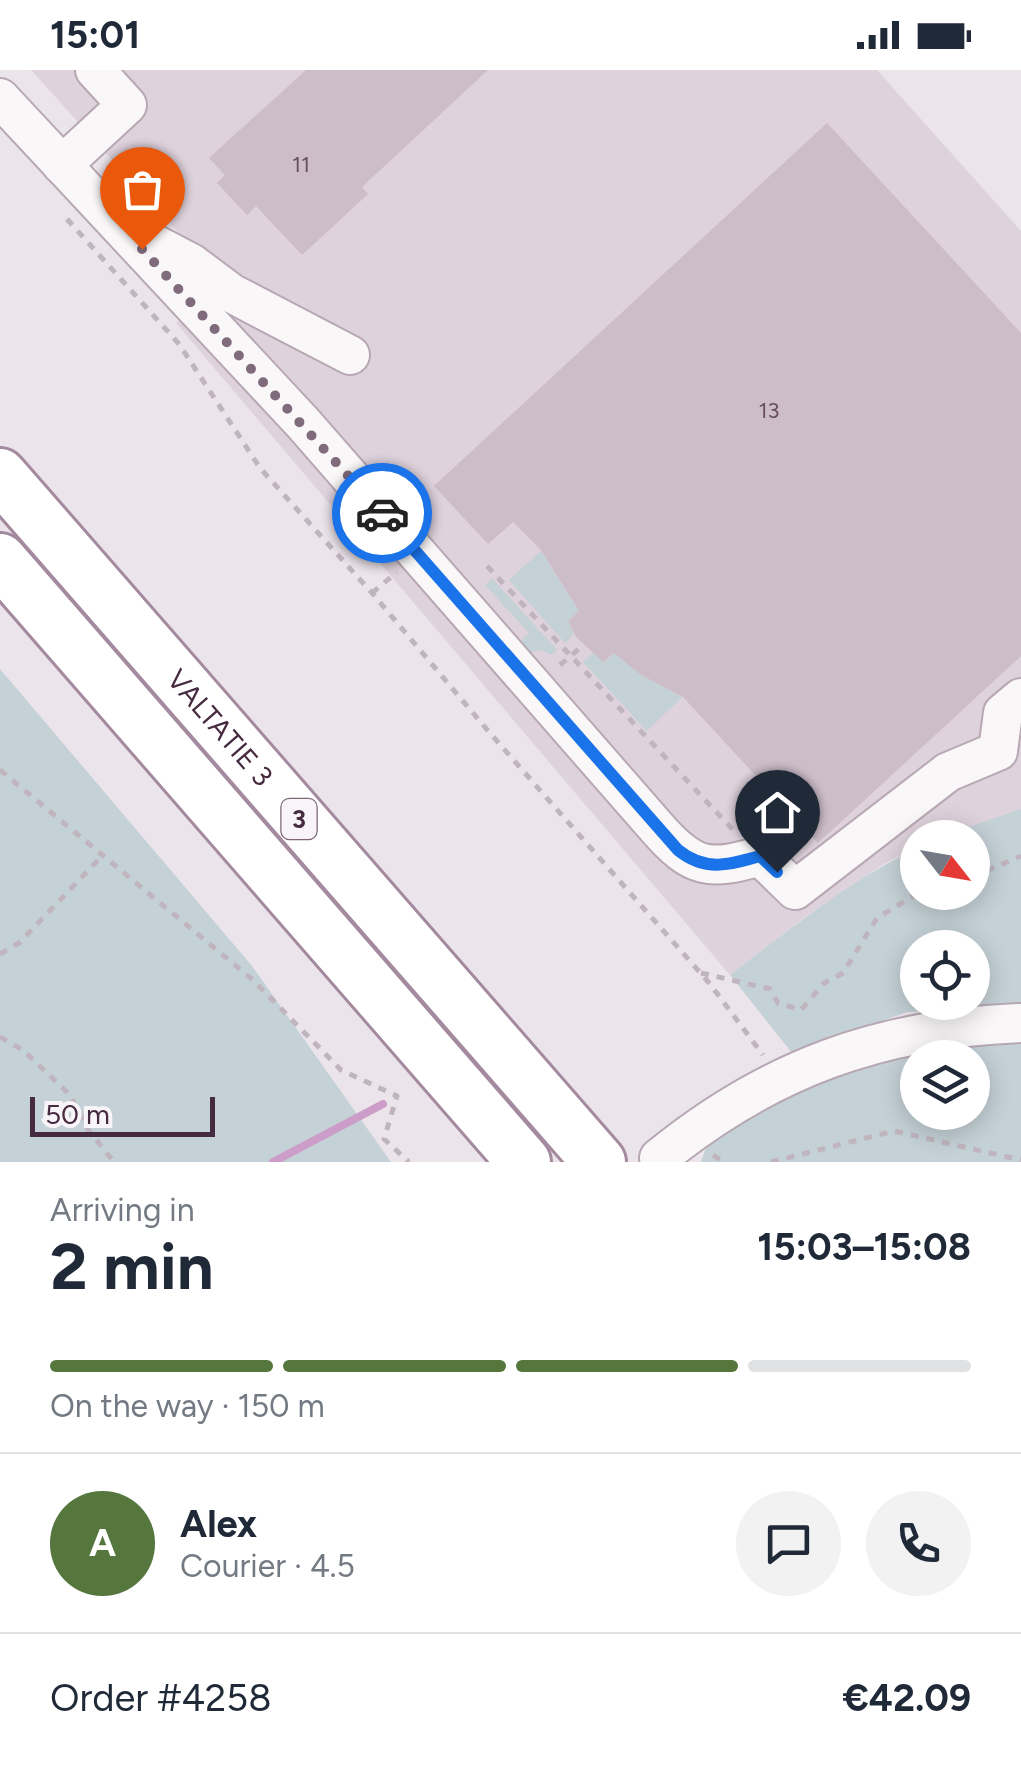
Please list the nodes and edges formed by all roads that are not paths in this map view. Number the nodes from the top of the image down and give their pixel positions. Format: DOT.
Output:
graph roads {
  1 [pos="95,70"];
  2 [pos="0,98"];
  3 [pos="62,164"];
  4 [pos="120,226"];
  5 [pos="354,345"];
  6 [pos="0,475"];
  7 [pos="0,560"];
  8 [pos="1021,698"];
  9 [pos="1021,1023"];
  10 [pos="660,1158"];
  11 [pos="524,1162"];
  12 [pos="600,1162"];
  1 -- 3 [label="street"];
  2 -- 3 [label="street"];
  3 -- 4 [label="street"];
  4 -- 5 [label="street"];
  4 -- 8 [label="street"];
  6 -- 12 [label="highway, VALTATIE 3 / 3"];
  7 -- 11 [label="highway, VALTATIE 3 / 3"];
  9 -- 10 [label="street"];
}
